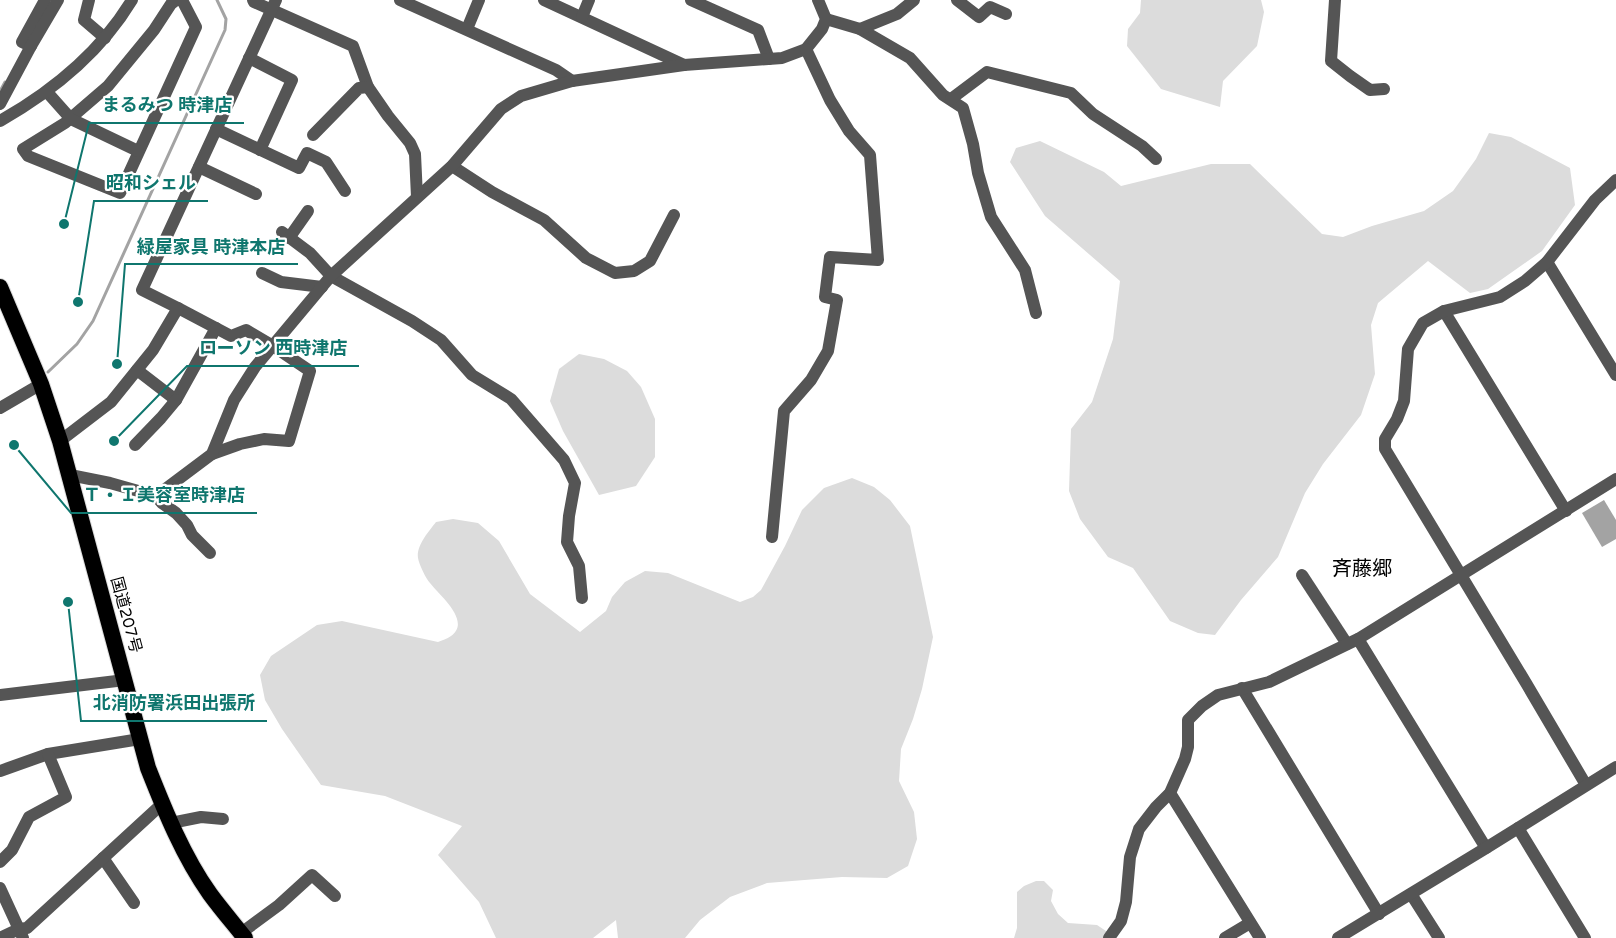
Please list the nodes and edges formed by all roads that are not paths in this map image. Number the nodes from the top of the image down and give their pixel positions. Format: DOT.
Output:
graph roads {
  1 [pos="45,0"];
  2 [pos="58,0"];
  3 [pos="89,0"];
  4 [pos="132,0"];
  5 [pos="176,0"];
  6 [pos="183,0"];
  7 [pos="254,0"];
  8 [pos="400,0"];
  9 [pos="479,0"];
  10 [pos="544,0"];
  11 [pos="590,0"];
  12 [pos="691,0"];
  13 [pos="818,0"];
  14 [pos="914,0"];
  15 [pos="957,0"];
  16 [pos="1335,0"];
  17 [pos="274,5"];
  18 [pos="1006,14"];
  19 [pos="582,18"];
  20 [pos="826,19"];
  21 [pos="467,29"];
  22 [pos="860,29"];
  23 [pos="105,38"];
  24 [pos="31,46"];
  25 [pos="806,50"];
  26 [pos="249,58"];
  27 [pos="769,59"];
  28 [pos="684,65"];
  29 [pos="572,81"];
  30 [pos="368,87"];
  31 [pos="1384,89"];
  32 [pos="47,92"];
  33 [pos="329,99"];
  34 [pos="951,99"];
  35 [pos="0,104"];
  36 [pos="343,105"];
  37 [pos="71,118"];
  38 [pos="0,121"];
  39 [pos="216,129"];
  40 [pos="313,135"];
  41 [pos="260,150"];
  42 [pos="138,151"];
  43 [pos="1156,159"];
  44 [pos="452,165"];
  45 [pos="199,167"];
  46 [pos="1616,180"];
  47 [pos="345,190"];
  48 [pos="256,194"];
  49 [pos="417,197"];
  50 [pos="308,211"];
  51 [pos="674,214"];
  52 [pos="1547,262"];
  53 [pos="262,273"];
  54 [pos="331,276"];
  55 [pos="0,287"];
  56 [pos="322,287"];
  57 [pos="178,308"];
  58 [pos="1444,311"];
  59 [pos="1036,312"];
  60 [pos="216,328"];
  61 [pos="273,346"];
  62 [pos="137,370"];
  63 [pos="1616,375"];
  64 [pos="41,384"];
  65 [pos="176,400"];
  66 [pos="0,408"];
  67 [pos="60,441"];
  68 [pos="135,445"];
  69 [pos="212,454"];
  70 [pos="70,475"];
  71 [pos="1616,478"];
  72 [pos="156,496"];
  73 [pos="1566,511"];
  74 [pos="772,537"];
  75 [pos="210,553"];
  76 [pos="1302,575"];
  77 [pos="1460,575"];
  78 [pos="582,598"];
  79 [pos="1352,641"];
  80 [pos="125,680"];
  81 [pos="1242,688"];
  82 [pos="0,695"];
  83 [pos="140,740"];
  84 [pos="48,754"];
  85 [pos="1616,767"];
  86 [pos="0,771"];
  87 [pos="1586,785"];
  88 [pos="1170,793"];
  89 [pos="162,804"];
  90 [pos="223,819"];
  91 [pos="171,823"];
  92 [pos="1518,828"];
  93 [pos="1486,849"];
  94 [pos="103,858"];
  95 [pos="0,862"];
  96 [pos="0,888"];
  97 [pos="1411,894"];
  98 [pos="334,896"];
  99 [pos="134,903"];
  100 [pos="1379,914"];
  101 [pos="1250,923"];
  102 [pos="21,934"];
  103 [pos="243,935"];
  104 [pos="1114,936"];
  105 [pos="0,938"];
  106 [pos="1225,938"];
  107 [pos="1260,938"];
  108 [pos="1338,938"];
  109 [pos="1439,938"];
  110 [pos="1585,938"];
  1 -- 24 [label="street"];
  2 -- 24 [label="street"];
  3 -- 23 [label="street"];
  4 -- 23 [label="street"];
  5 -- 37 [label="street"];
  6 -- 42 [label="street"];
  7 -- 17 [label="street"];
  8 -- 21 [label="street"];
  9 -- 21 [label="street"];
  10 -- 19 [label="street"];
  11 -- 19 [label="street"];
  12 -- 27 [label="street"];
  13 -- 20 [label="street"];
  14 -- 22 [label="street"];
  15 -- 18 [label="street"];
  16 -- 31 [label="street"];
  17 -- 26 [label="street"];
  17 -- 30 [label="street"];
  19 -- 28 [label="street"];
  20 -- 22 [label="street"];
  20 -- 25 [label="street"];
  21 -- 29 [label="street"];
  22 -- 34 [label="street"];
  23 -- 32 [label="street"];
  24 -- 35 [label="street"];
  25 -- 27 [label="street"];
  25 -- 74 [label="street"];
  26 -- 39 [label="street"];
  26 -- 41 [label="street"];
  27 -- 28 [label="street"];
  28 -- 29 [label="street"];
  29 -- 44 [label="street"];
  30 -- 36 [label="street"];
  30 -- 49 [label="street"];
  32 -- 37 [label="street"];
  32 -- 38 [label="street"];
  33 -- 36 [label="street"];
  34 -- 43 [label="street"];
  34 -- 59 [label="street"];
  36 -- 40 [label="street"];
  37 -- 42 [label="street"];
  37 -- 42 [label="street"];
  39 -- 41 [label="street"];
  39 -- 45 [label="street"];
  41 -- 47 [label="street"];
  44 -- 49 [label="street"];
  44 -- 51 [label="street"];
  45 -- 48 [label="street"];
  45 -- 57 [label="street"];
  46 -- 52 [label="street"];
  49 -- 54 [label="street"];
  50 -- 54 [label="street"];
  52 -- 58 [label="street"];
  52 -- 63 [label="street"];
  53 -- 56 [label="street"];
  54 -- 56 [label="street"];
  54 -- 78 [label="street"];
  55 -- 64 [label="highway, 国道207号"];
  56 -- 61 [label="street"];
  57 -- 60 [label="street"];
  57 -- 62 [label="street"];
  58 -- 73 [label="street"];
  58 -- 77 [label="street"];
  60 -- 61 [label="street"];
  60 -- 65 [label="street"];
  61 -- 69 [label="street"];
  61 -- 69 [label="street"];
  62 -- 65 [label="street"];
  62 -- 67 [label="street"];
  64 -- 66 [label="street"];
  64 -- 67 [label="highway, 国道207号"];
  65 -- 68 [label="street"];
  67 -- 70 [label="highway, 国道207号"];
  69 -- 72 [label="street"];
  70 -- 72 [label="street"];
  70 -- 80 [label="highway, 国道207号"];
  71 -- 73 [label="street"];
  72 -- 75 [label="street"];
  73 -- 77 [label="street"];
  76 -- 79 [label="street"];
  77 -- 79 [label="street"];
  77 -- 87 [label="street"];
  79 -- 81 [label="street"];
  79 -- 93 [label="street"];
  80 -- 82 [label="street"];
  80 -- 83 [label="highway, 国道207号"];
  81 -- 88 [label="street"];
  81 -- 100 [label="street"];
  83 -- 84 [label="street"];
  83 -- 89 [label="highway, 国道207号"];
  84 -- 86 [label="street"];
  84 -- 95 [label="street"];
  85 -- 87 [label="street"];
  87 -- 92 [label="street"];
  88 -- 101 [label="street"];
  88 -- 104 [label="street"];
  89 -- 91 [label="highway, 国道207号"];
  89 -- 94 [label="street"];
  90 -- 91 [label="street"];
  91 -- 103 [label="highway, 国道207号"];
  92 -- 93 [label="street"];
  92 -- 110 [label="street"];
  93 -- 97 [label="street"];
  94 -- 99 [label="street"];
  94 -- 102 [label="street"];
  96 -- 102 [label="street"];
  97 -- 100 [label="street"];
  97 -- 109 [label="street"];
  98 -- 103 [label="street"];
  100 -- 108 [label="street"];
  101 -- 106 [label="street"];
  101 -- 107 [label="street"];
  102 -- 105 [label="street"];
}
